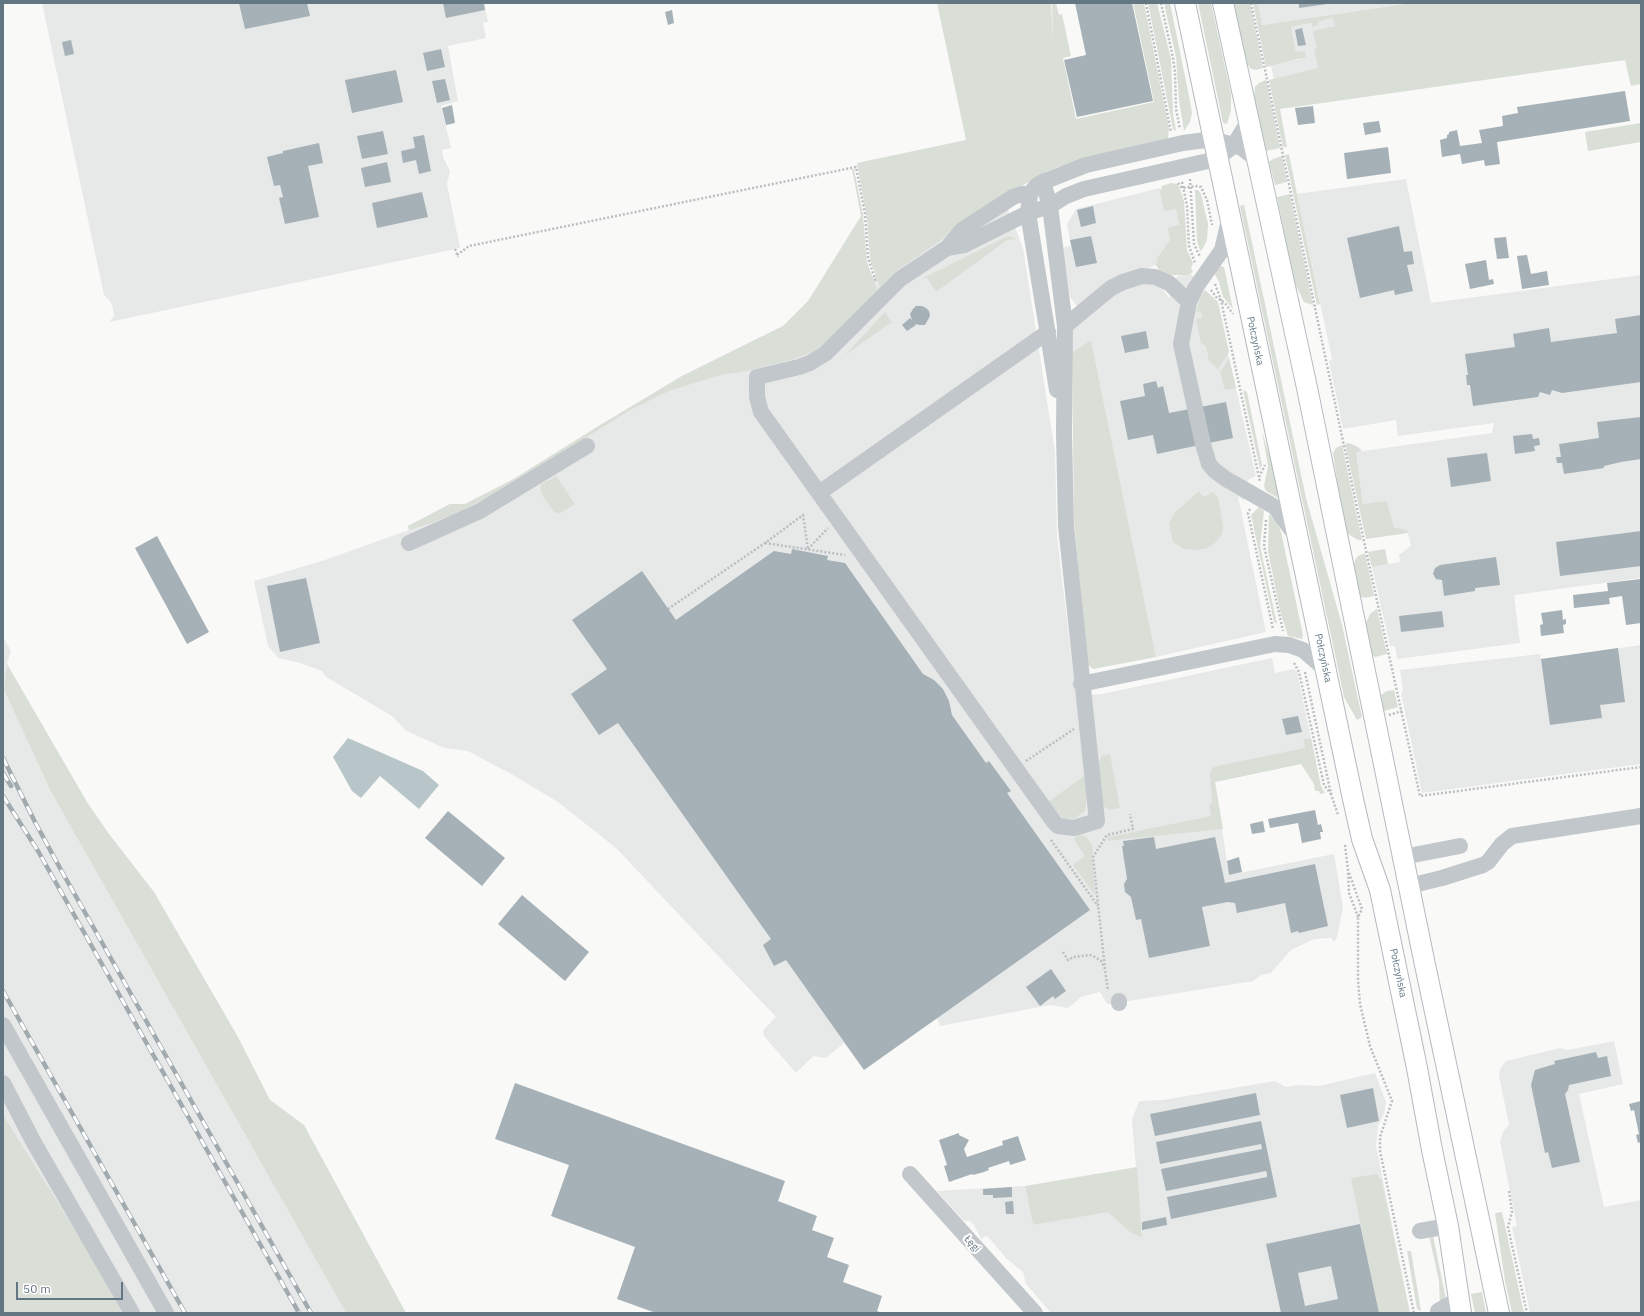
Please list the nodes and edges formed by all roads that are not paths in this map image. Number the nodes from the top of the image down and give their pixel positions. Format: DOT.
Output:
graph roads {
  1 [pos="1185,3"];
  2 [pos="1223,3"];
  3 [pos="1248,122"];
  4 [pos="1213,138"];
  5 [pos="1234,145"];
  6 [pos="1217,159"];
  7 [pos="1257,160"];
  8 [pos="1043,182"];
  9 [pos="1030,194"];
  10 [pos="1050,206"];
  11 [pos="1028,212"];
  12 [pos="1221,224"];
  13 [pos="947,248"];
  14 [pos="1189,302"];
  15 [pos="1065,326"];
  16 [pos="1048,332"];
  17 [pos="1064,432"];
  18 [pos="588,446"];
  19 [pos="819,493"];
  20 [pos="1296,536"];
  21 [pos="409,543"];
  22 [pos="1325,669"];
  23 [pos="1082,684"];
  24 [pos="1641,816"];
  25 [pos="1460,846"];
  26 [pos="1403,857"];
  27 [pos="1409,886"];
  28 [pos="3,1025"];
  29 [pos="3,1083"];
  30 [pos="910,1174"];
  31 [pos="1448,1226"];
  32 [pos="1420,1231"];
  33 [pos="1460,1306"];
  34 [pos="1438,1311"];
  35 [pos="132,1313"];
  36 [pos="166,1313"];
  37 [pos="1035,1313"];
  38 [pos="1499,1313"];
  1 -- 4 [label="main road, Połczyńska"];
  2 -- 3 [label="main road"];
  3 -- 5 [label="street"];
  3 -- 7 [label="main road"];
  4 -- 5 [label="street"];
  4 -- 6 [label="main road, Połczyńska"];
  4 -- 8 [label="street"];
  5 -- 6 [label="street"];
  5 -- 7 [label="street"];
  6 -- 10 [label="street"];
  6 -- 12 [label="main road, Połczyńska"];
  7 -- 26 [label="main road"];
  8 -- 9 [label="street"];
  8 -- 10 [label="street"];
  9 -- 11 [label="street"];
  9 -- 13 [label="street"];
  10 -- 11 [label="street"];
  10 -- 15 [label="street"];
  11 -- 13 [label="street"];
  11 -- 16 [label="street"];
  12 -- 14 [label="street"];
  12 -- 20 [label="main road, Połczyńska"];
  13 -- 19 [label="street"];
  14 -- 15 [label="street"];
  14 -- 20 [label="street"];
  15 -- 17 [label="street"];
  16 -- 17 [label="street"];
  16 -- 19 [label="street"];
  17 -- 23 [label="street"];
  18 -- 21 [label="street"];
  19 -- 23 [label="street"];
  20 -- 22 [label="main road, Połczyńska"];
  22 -- 23 [label="street"];
  22 -- 31 [label="main road, Połczyńska"];
  24 -- 27 [label="street"];
  25 -- 26 [label="street"];
  26 -- 27 [label="main road"];
  27 -- 38 [label="main road"];
  28 -- 36 [label="street"];
  29 -- 35 [label="street"];
  30 -- 37 [label="street, Łęgi"];
  31 -- 32 [label="street"];
  31 -- 33 [label="main road, Połczyńska"];
  33 -- 34 [label="street"];
}
